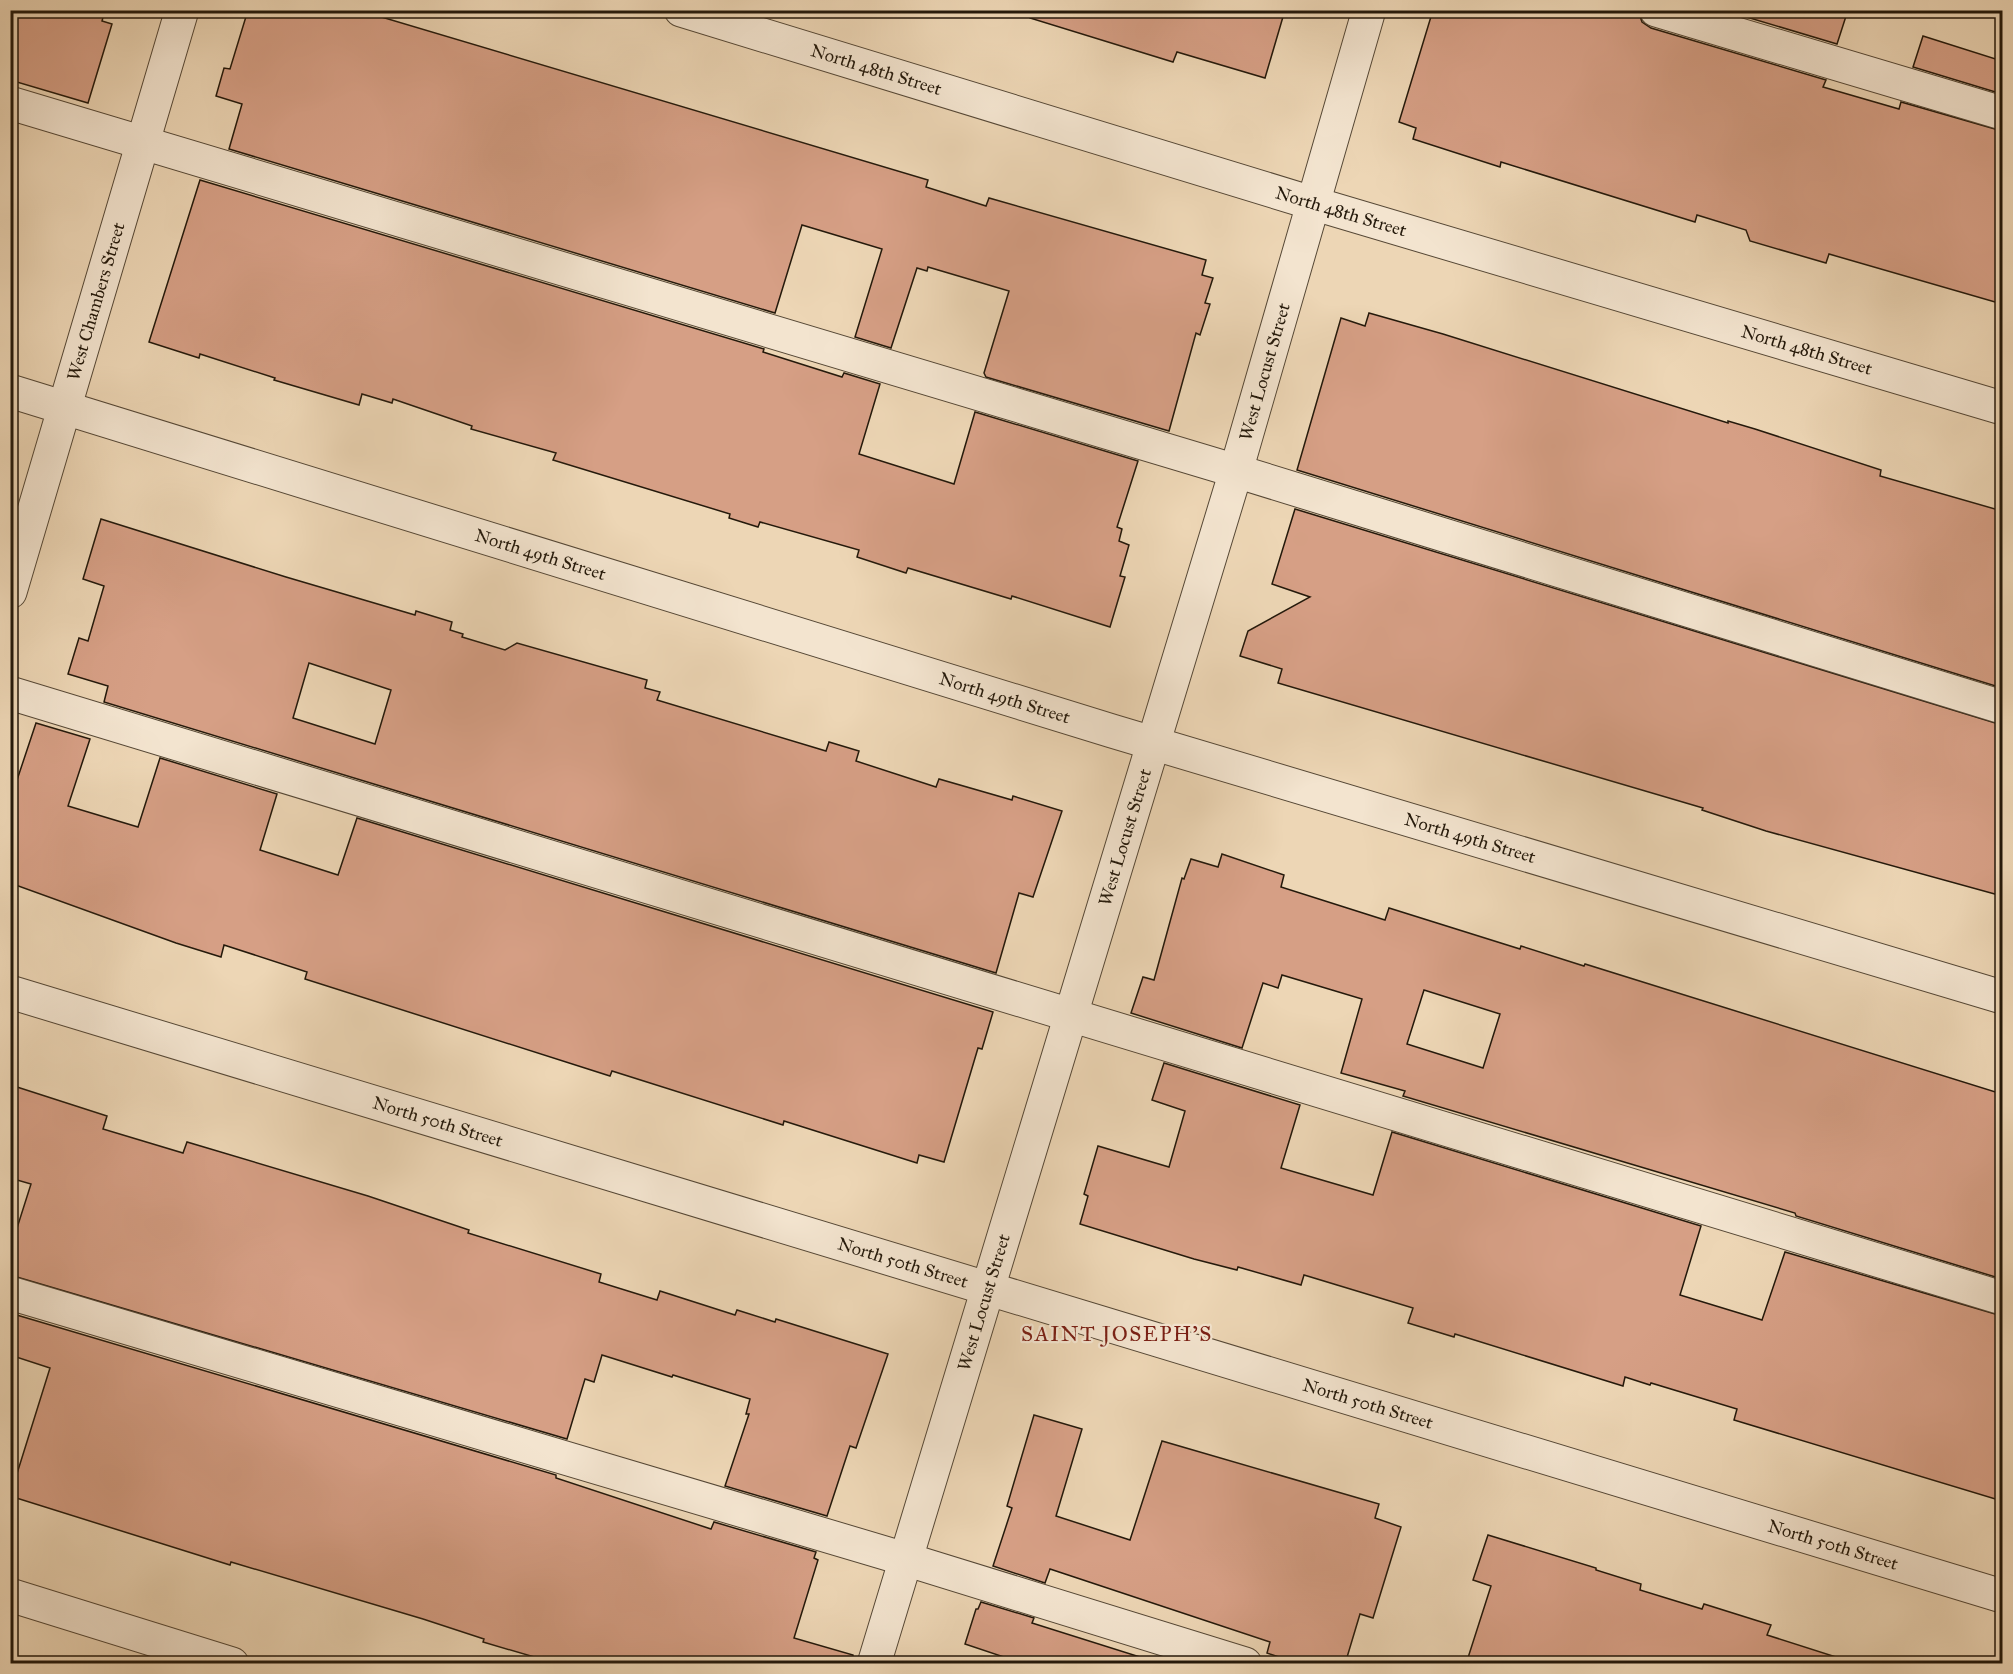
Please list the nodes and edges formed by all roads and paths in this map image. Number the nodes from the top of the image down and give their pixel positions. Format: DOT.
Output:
graph roads {
  1 [pos="183,10"];
  2 [pos="681,10"];
  3 [pos="1369,10"];
  4 [pos="1656,10"];
  5 [pos="10,103"];
  6 [pos="2002,113"];
  7 [pos="144,143"];
  8 [pos="1312,203"];
  9 [pos="10,391"];
  10 [pos="66,408"];
  11 [pos="2002,408"];
  12 [pos="1236,471"];
  13 [pos="10,592"];
  14 [pos="10,693"];
  15 [pos="2002,707"];
  16 [pos="1152,743"];
  17 [pos="10,992"];
  18 [pos="2002,997"];
  19 [pos="1070,1014"];
  20 [pos="987,1289"];
  21 [pos="10,1293"];
  22 [pos="2002,1298"];
  23 [pos="905,1559"];
  24 [pos="10,1595"];
  25 [pos="2002,1596"];
  26 [pos="232,1664"];
  27 [pos="874,1664"];
  28 [pos="1245,1664"];
  1 -- 7 [label="street, West Chambers Street"];
  2 -- 8 [label="street, North 48th Street"];
  3 -- 8 [label="street, West Locust Street"];
  4 -- 6 [label="street"];
  5 -- 7 [label="street"];
  7 -- 10 [label="street, West Chambers Street"];
  7 -- 12 [label="street"];
  8 -- 11 [label="street, North 48th Street"];
  8 -- 12 [label="street, West Locust Street"];
  9 -- 10 [label="street, North 49th Street"];
  10 -- 13 [label="street, West Chambers Street"];
  10 -- 16 [label="street, North 49th Street"];
  12 -- 15 [label="street"];
  12 -- 16 [label="street, West Locust Street"];
  14 -- 19 [label="street"];
  16 -- 18 [label="street, North 49th Street"];
  16 -- 19 [label="street, West Locust Street"];
  17 -- 20 [label="street, North 50th Street"];
  19 -- 20 [label="street, West Locust Street"];
  19 -- 22 [label="street"];
  20 -- 23 [label="street, West Locust Street"];
  20 -- 25 [label="street, North 50th Street"];
  21 -- 23 [label="street"];
  23 -- 27 [label="street, West Locust Street"];
  23 -- 28 [label="street"];
  24 -- 26 [label="street"];
}
